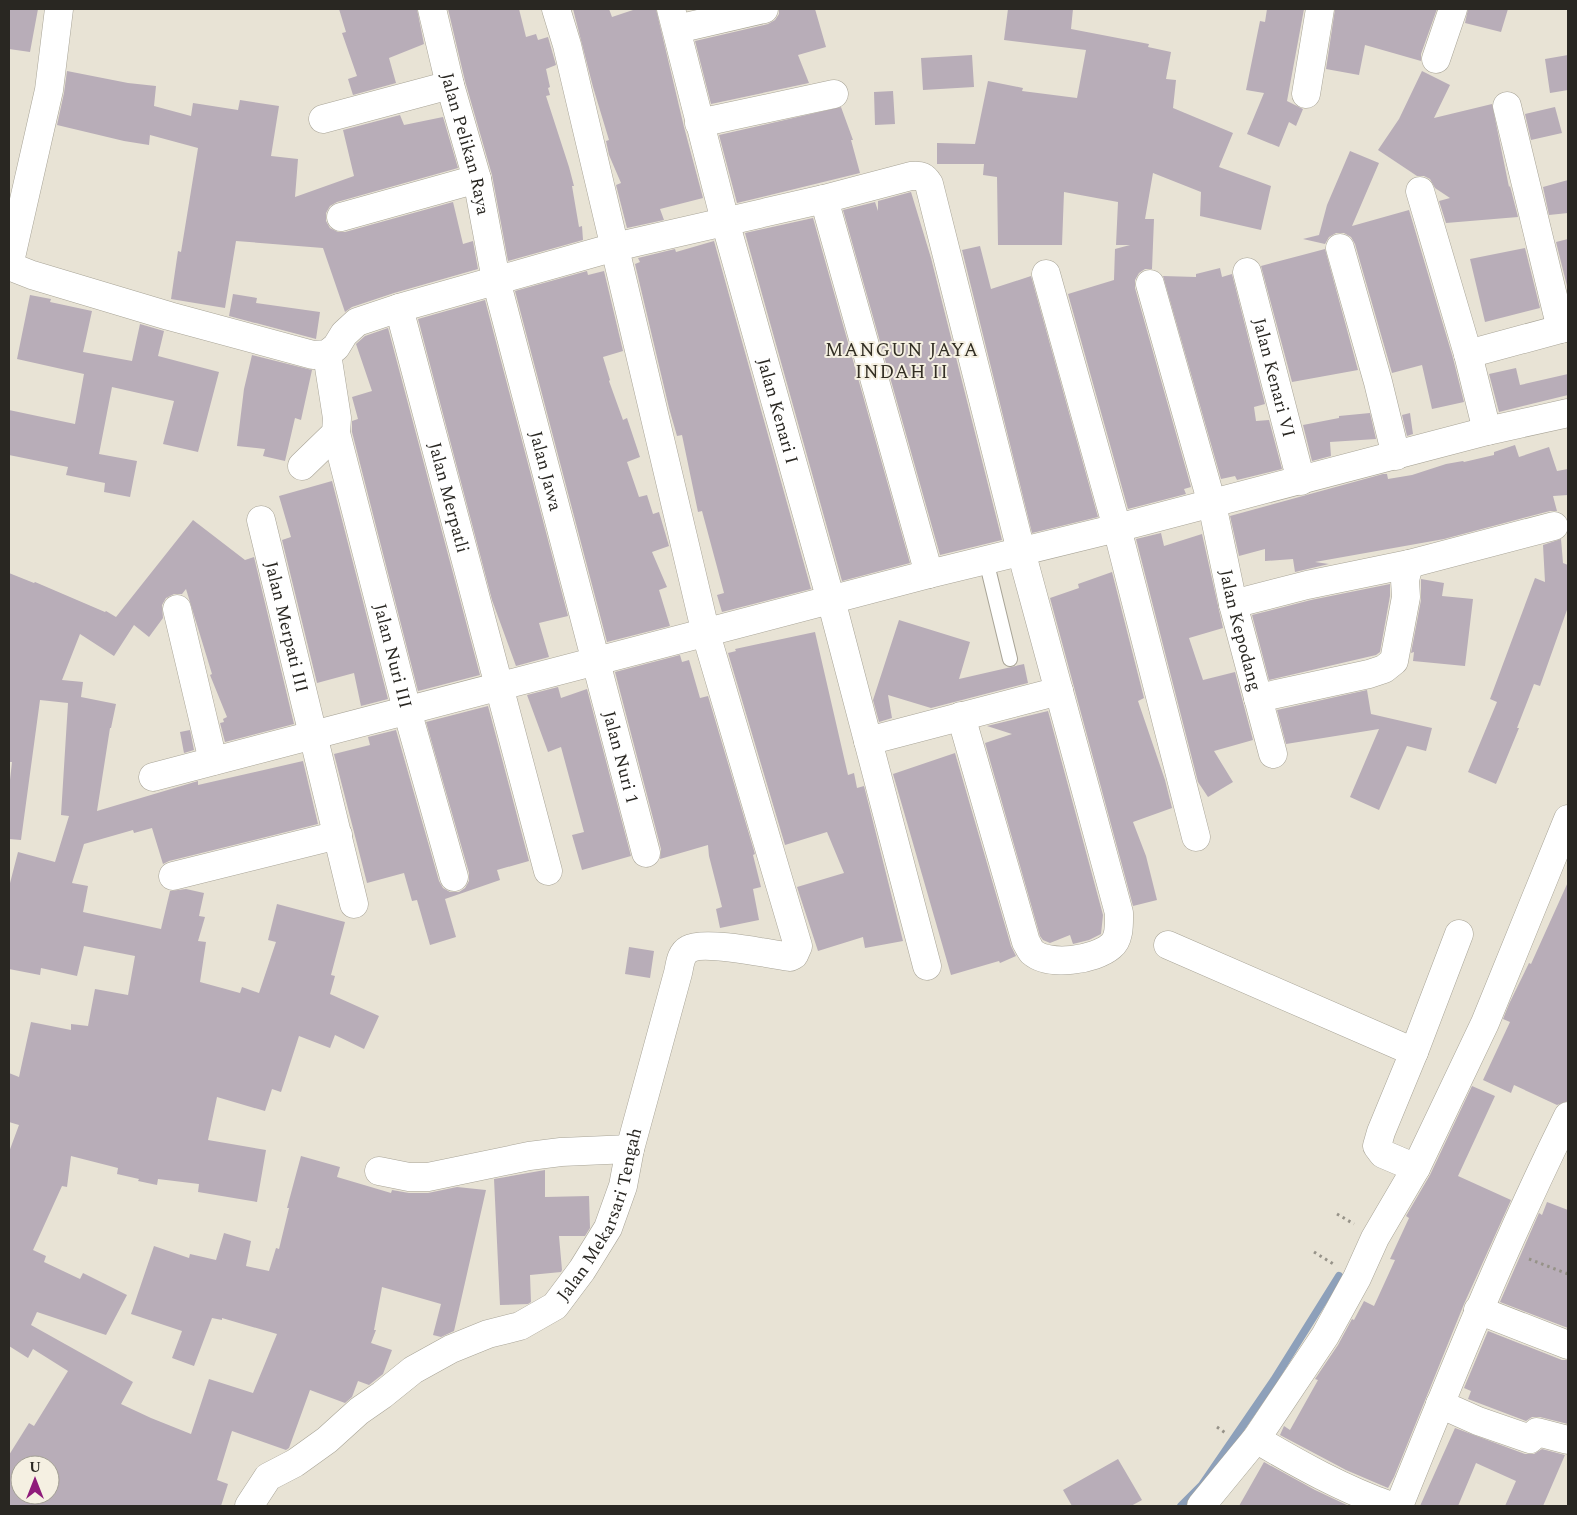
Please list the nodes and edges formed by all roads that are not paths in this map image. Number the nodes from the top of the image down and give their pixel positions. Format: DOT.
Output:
graph roads {
  1 [pos="59,9"];
  2 [pos="432,9"];
  3 [pos="556,9"];
  4 [pos="764,9"];
  5 [pos="1320,9"];
  6 [pos="1453,9"];
  7 [pos="674,19"];
  8 [pos="1436,59"];
  9 [pos="450,86"];
  10 [pos="834,94"];
  11 [pos="1306,94"];
  12 [pos="1507,106"];
  13 [pos="324,119"];
  14 [pos="699,123"];
  15 [pos="477,179"];
  16 [pos="1420,191"];
  17 [pos="824,199"];
  18 [pos="341,217"];
  19 [pos="725,221"];
  20 [pos="615,247"];
  21 [pos="1340,248"];
  22 [pos="9,266"];
  23 [pos="1247,272"];
  24 [pos="1046,274"];
  25 [pos="496,280"];
  26 [pos="1150,284"];
  27 [pos="399,308"];
  28 [pos="1565,328"];
  29 [pos="327,354"];
  30 [pos="1468,354"];
  31 [pos="1568,413"];
  32 [pos="1487,431"];
  33 [pos="336,433"];
  34 [pos="1396,456"];
  35 [pos="302,466"];
  36 [pos="1301,481"];
  37 [pos="1212,504"];
  38 [pos="261,520"];
  39 [pos="1554,526"];
  40 [pos="1117,528"];
  41 [pos="1021,551"];
  42 [pos="986,560"];
  43 [pos="1409,564"];
  44 [pos="929,574"];
  45 [pos="831,600"];
  46 [pos="1233,604"];
  47 [pos="177,608"];
  48 [pos="706,634"];
  49 [pos="1010,659"];
  50 [pos="596,662"];
  51 [pos="500,686"];
  52 [pos="1059,691"];
  53 [pos="1258,698"];
  54 [pos="407,710"];
  55 [pos="961,716"];
  56 [pos="314,734"];
  57 [pos="868,741"];
  58 [pos="1273,754"];
  59 [pos="213,761"];
  60 [pos="153,777"];
  61 [pos="1568,819"];
  62 [pos="338,835"];
  63 [pos="1196,837"];
  64 [pos="646,853"];
  65 [pos="548,871"];
  66 [pos="173,876"];
  67 [pos="454,877"];
  68 [pos="354,904"];
  69 [pos="1459,934"];
  70 [pos="1168,945"];
  71 [pos="927,966"];
  72 [pos="1414,1052"];
  73 [pos="1568,1116"];
  74 [pos="630,1149"];
  75 [pos="1416,1168"];
  76 [pos="379,1171"];
  77 [pos="1478,1310"];
  78 [pos="1568,1345"];
  79 [pos="1440,1404"];
  80 [pos="1256,1439"];
  81 [pos="1568,1440"];
  82 [pos="249,1506"];
  83 [pos="1202,1506"];
  84 [pos="1391,1506"];
  85 [pos="1399,1506"];
  1 -- 22 [label="street"];
  2 -- 9 [label="street, Jalan Pelikan Raya"];
  3 -- 20 [label="street"];
  4 -- 7 [label="street"];
  5 -- 11 [label="street"];
  6 -- 8 [label="street"];
  7 -- 14 [label="street, Jalan Kenari I"];
  9 -- 13 [label="street"];
  9 -- 15 [label="street, Jalan Pelikan Raya"];
  10 -- 14 [label="street"];
  12 -- 28 [label="street"];
  14 -- 19 [label="street, Jalan Kenari I"];
  15 -- 18 [label="street"];
  15 -- 25 [label="street, Jalan Pelikan Raya"];
  16 -- 30 [label="street"];
  17 -- 19 [label="street"];
  17 -- 41 [label="street"];
  17 -- 44 [label="street"];
  19 -- 20 [label="street"];
  19 -- 45 [label="street, Jalan Kenari I"];
  20 -- 25 [label="street"];
  20 -- 48 [label="street"];
  21 -- 34 [label="street"];
  22 -- 29 [label="street"];
  23 -- 36 [label="street, Jalan Kenari VI"];
  24 -- 40 [label="street"];
  25 -- 27 [label="street"];
  25 -- 50 [label="street, Jalan Jawa"];
  26 -- 37 [label="street, Jalan Kepodang"];
  27 -- 29 [label="street"];
  27 -- 51 [label="street, Jalan Merpatli"];
  28 -- 30 [label="street"];
  29 -- 33 [label="street, Jalan Nuri III"];
  30 -- 32 [label="street"];
  31 -- 32 [label="street"];
  32 -- 34 [label="street"];
  33 -- 35 [label="street"];
  33 -- 54 [label="street, Jalan Nuri III"];
  34 -- 36 [label="street"];
  36 -- 37 [label="street"];
  37 -- 40 [label="street"];
  37 -- 46 [label="street, Jalan Kepodang"];
  38 -- 56 [label="street, Jalan Merpati III"];
  39 -- 43 [label="street"];
  40 -- 41 [label="street"];
  40 -- 63 [label="street"];
  41 -- 42 [label="street"];
  41 -- 52 [label="street"];
  42 -- 44 [label="street"];
  42 -- 49 [label="lane"];
  43 -- 46 [label="street"];
  43 -- 53 [label="street"];
  44 -- 45 [label="street"];
  45 -- 48 [label="street"];
  45 -- 57 [label="street, Jalan Kenari I"];
  46 -- 53 [label="street, Jalan Kepodang"];
  47 -- 59 [label="street"];
  48 -- 50 [label="street"];
  48 -- 74 [label="street, Jalan Mekarsari Tengah"];
  50 -- 51 [label="street"];
  50 -- 64 [label="street, Jalan Nuri 1"];
  51 -- 54 [label="street"];
  51 -- 65 [label="street, Jalan Merpatli"];
  52 -- 55 [label="street"];
  52 -- 55 [label="street"];
  53 -- 58 [label="street, Jalan Kepodang"];
  54 -- 56 [label="street"];
  54 -- 67 [label="street, Jalan Nuri III"];
  55 -- 57 [label="street"];
  56 -- 59 [label="street"];
  56 -- 62 [label="street, Jalan Merpati III"];
  57 -- 71 [label="street, Jalan Kenari I"];
  59 -- 60 [label="street"];
  61 -- 75 [label="street"];
  62 -- 66 [label="street"];
  62 -- 68 [label="street, Jalan Merpati III"];
  69 -- 72 [label="street"];
  70 -- 72 [label="street"];
  72 -- 75 [label="street"];
  73 -- 77 [label="street"];
  74 -- 76 [label="street"];
  74 -- 82 [label="street, Jalan Mekarsari Tengah"];
  75 -- 80 [label="street"];
  77 -- 78 [label="street"];
  77 -- 79 [label="street"];
  79 -- 81 [label="street"];
  79 -- 85 [label="street"];
  80 -- 83 [label="street"];
  80 -- 84 [label="street"];
}
